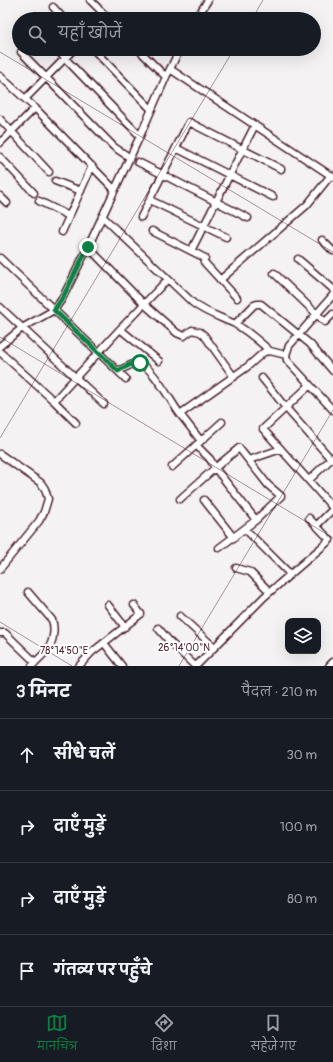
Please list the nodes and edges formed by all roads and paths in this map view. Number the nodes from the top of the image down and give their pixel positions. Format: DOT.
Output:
graph roads {
  1 [pos="90,0"];
  2 [pos="208,0"];
  3 [pos="53,7"];
  4 [pos="58,12"];
  5 [pos="101,12"];
  6 [pos="200,12"];
  7 [pos="25,56"];
  8 [pos="99,56"];
  9 [pos="145,56"];
  10 [pos="176,56"];
  11 [pos="64,58"];
  12 [pos="170,69"];
  13 [pos="0,76"];
  14 [pos="46,77"];
  15 [pos="166,77"];
  16 [pos="25,99"];
  17 [pos="35,108"];
  18 [pos="151,109"];
  19 [pos="0,119"];
  20 [pos="255,125"];
  21 [pos="12,131"];
  22 [pos="140,136"];
  23 [pos="0,143"];
  24 [pos="176,148"];
  25 [pos="243,149"];
  26 [pos="0,157"];
  27 [pos="129,157"];
  28 [pos="138,162"];
  29 [pos="92,166"];
  30 [pos="281,169"];
  31 [pos="49,172"];
  32 [pos="163,175"];
  33 [pos="230,175"];
  34 [pos="332,176"];
  35 [pos="55,181"];
  36 [pos="114,189"];
  37 [pos="81,191"];
  38 [pos="34,193"];
  39 [pos="0,196"];
  40 [pos="273,197"];
  41 [pos="150,200"];
  42 [pos="39,201"];
  43 [pos="216,202"];
  44 [pos="7,203"];
  45 [pos="69,216"];
  46 [pos="102,216"];
  47 [pos="141,217"];
  48 [pos="248,218"];
  49 [pos="204,227"];
  50 [pos="152,231"];
  51 [pos="62,232"];
  52 [pos="226,237"];
  53 [pos="322,240"];
  54 [pos="88,247"];
  55 [pos="192,251"];
  56 [pos="333,251"];
  57 [pos="0,258"];
  58 [pos="298,259"];
  59 [pos="274,273"];
  60 [pos="168,280"];
  61 [pos="220,280"];
  62 [pos="333,290"];
  63 [pos="333,295"];
  64 [pos="237,298"];
  65 [pos="144,304"];
  66 [pos="0,307"];
  67 [pos="54,310"];
  68 [pos="316,314"];
  69 [pos="333,314"];
  70 [pos="235,324"];
  71 [pos="22,328"];
  72 [pos="120,329"];
  73 [pos="298,335"];
  74 [pos="0,346"];
  75 [pos="270,351"];
  76 [pos="0,352"];
  77 [pos="99,352"];
  78 [pos="286,355"];
  79 [pos="159,361"];
  80 [pos="118,371"];
  81 [pos="333,371"];
  82 [pos="76,377"];
  83 [pos="234,377"];
  84 [pos="262,378"];
  85 [pos="126,379"];
  86 [pos="310,385"];
  87 [pos="54,401"];
  88 [pos="104,404"];
  89 [pos="286,408"];
  90 [pos="333,410"];
  91 [pos="180,414"];
  92 [pos="222,422"];
  93 [pos="76,423"];
  94 [pos="198,443"];
  95 [pos="281,449"];
  96 [pos="0,454"];
  97 [pos="332,458"];
  98 [pos="249,460"];
  99 [pos="172,467"];
  100 [pos="215,468"];
  101 [pos="309,480"];
  102 [pos="180,499"];
  103 [pos="204,500"];
  104 [pos="333,508"];
  105 [pos="309,518"];
  106 [pos="256,520"];
  107 [pos="316,526"];
  108 [pos="245,528"];
  109 [pos="234,538"];
  110 [pos="220,548"];
  111 [pos="236,568"];
  112 [pos="0,569"];
  113 [pos="290,574"];
  114 [pos="28,592"];
  115 [pos="270,592"];
  116 [pos="108,605"];
  117 [pos="134,605"];
  118 [pos="180,616"];
  119 [pos="125,628"];
  120 [pos="158,628"];
  121 [pos="0,633"];
  122 [pos="104,644"];
  123 [pos="214,647"];
  124 [pos="333,662"];
  125 [pos="33,664"];
  126 [pos="79,666"];
  127 [pos="122,666"];
  128 [pos="195,666"];
  129 [pos="329,666"];
  1 -- 5 [label="street"];
  2 -- 6 [label="street"];
  3 -- 4 [label="street"];
  7 -- 14 [label="street"];
  8 -- 18 [label="street"];
  9 -- 15 [label="street"];
  10 -- 12 [label="street"];
  11 -- 14 [label="street"];
  11 -- 22 [label="street"];
  12 -- 15 [label="street"];
  12 -- 20 [label="street"];
  13 -- 16 [label="street"];
  14 -- 16 [label="street"];
  14 -- 27 [label="street"];
  15 -- 18 [label="street"];
  16 -- 17 [label="street"];
  17 -- 21 [label="street"];
  17 -- 29 [label="street"];
  18 -- 22 [label="street"];
  19 -- 21 [label="street"];
  20 -- 25 [label="street"];
  20 -- 34 [label="street"];
  21 -- 23 [label="street"];
  21 -- 31 [label="street"];
  22 -- 27 [label="street"];
  24 -- 25 [label="street"];
  24 -- 32 [label="street"];
  24 -- 33 [label="street"];
  25 -- 30 [label="street"];
  25 -- 33 [label="street"];
  26 -- 38 [label="street"];
  27 -- 36 [label="street"];
  28 -- 32 [label="street"];
  29 -- 36 [label="street"];
  29 -- 37 [label="street"];
  32 -- 41 [label="street"];
  32 -- 43 [label="street"];
  33 -- 40 [label="street"];
  33 -- 43 [label="street"];
  34 -- 61 [label="street"];
  35 -- 37 [label="street"];
  36 -- 46 [label="street"];
  37 -- 45 [label="street"];
  39 -- 44 [label="street"];
  41 -- 47 [label="street"];
  41 -- 49 [label="street"];
  42 -- 45 [label="street"];
  43 -- 48 [label="street"];
  43 -- 49 [label="street"];
  45 -- 51 [label="street"];
  46 -- 54 [label="street"];
  46 -- 60 [label="street"];
  49 -- 52 [label="street"];
  49 -- 55 [label="street"];
  50 -- 55 [label="street"];
  53 -- 56 [label="street"];
  54 -- 65 [label="street"];
  54 -- 67 [label="street"];
  55 -- 61 [label="street"];
  57 -- 67 [label="street"];
  58 -- 62 [label="street"];
  59 -- 68 [label="street"];
  60 -- 65 [label="street"];
  60 -- 70 [label="street"];
  61 -- 64 [label="street"];
  63 -- 68 [label="street"];
  65 -- 72 [label="street"];
  65 -- 83 [label="street"];
  66 -- 71 [label="street"];
  67 -- 71 [label="street"];
  67 -- 77 [label="street"];
  68 -- 69 [label="street"];
  68 -- 73 [label="street"];
  70 -- 73 [label="street"];
  70 -- 75 [label="street"];
  71 -- 74 [label="street"];
  71 -- 82 [label="street"];
  72 -- 77 [label="street"];
  72 -- 79 [label="street"];
  73 -- 78 [label="street"];
  73 -- 81 [label="street"];
  75 -- 78 [label="street"];
  75 -- 83 [label="street"];
  76 -- 87 [label="street"];
  77 -- 80 [label="street"];
  77 -- 82 [label="street"];
  78 -- 86 [label="street"];
  80 -- 85 [label="street"];
  80 -- 91 [label="street"];
  82 -- 87 [label="street"];
  82 -- 88 [label="street"];
  83 -- 91 [label="street"];
  84 -- 89 [label="street"];
  86 -- 89 [label="street"];
  86 -- 90 [label="street"];
  87 -- 93 [label="street"];
  89 -- 95 [label="street"];
  89 -- 97 [label="street"];
  91 -- 94 [label="street"];
  92 -- 94 [label="street"];
  94 -- 99 [label="street"];
  94 -- 100 [label="street"];
  95 -- 98 [label="street"];
  95 -- 101 [label="street"];
  96 -- 112 [label="street"];
  97 -- 101 [label="street"];
  98 -- 100 [label="street"];
  98 -- 106 [label="street"];
  100 -- 102 [label="street"];
  100 -- 106 [label="street"];
  101 -- 104 [label="street"];
  103 -- 109 [label="street"];
  104 -- 107 [label="street"];
  105 -- 107 [label="street"];
  106 -- 108 [label="street"];
  107 -- 113 [label="street"];
  108 -- 109 [label="street"];
  108 -- 113 [label="street"];
  109 -- 110 [label="street"];
  111 -- 115 [label="street"];
  113 -- 115 [label="street"];
  114 -- 125 [label="street"];
  115 -- 123 [label="street"];
  116 -- 119 [label="street"];
  117 -- 119 [label="street"];
  118 -- 123 [label="street"];
  119 -- 122 [label="street"];
  120 -- 128 [label="street"];
  121 -- 125 [label="street"];
  122 -- 126 [label="street"];
  122 -- 127 [label="street"];
  123 -- 128 [label="street"];
  124 -- 129 [label="street"];
}
